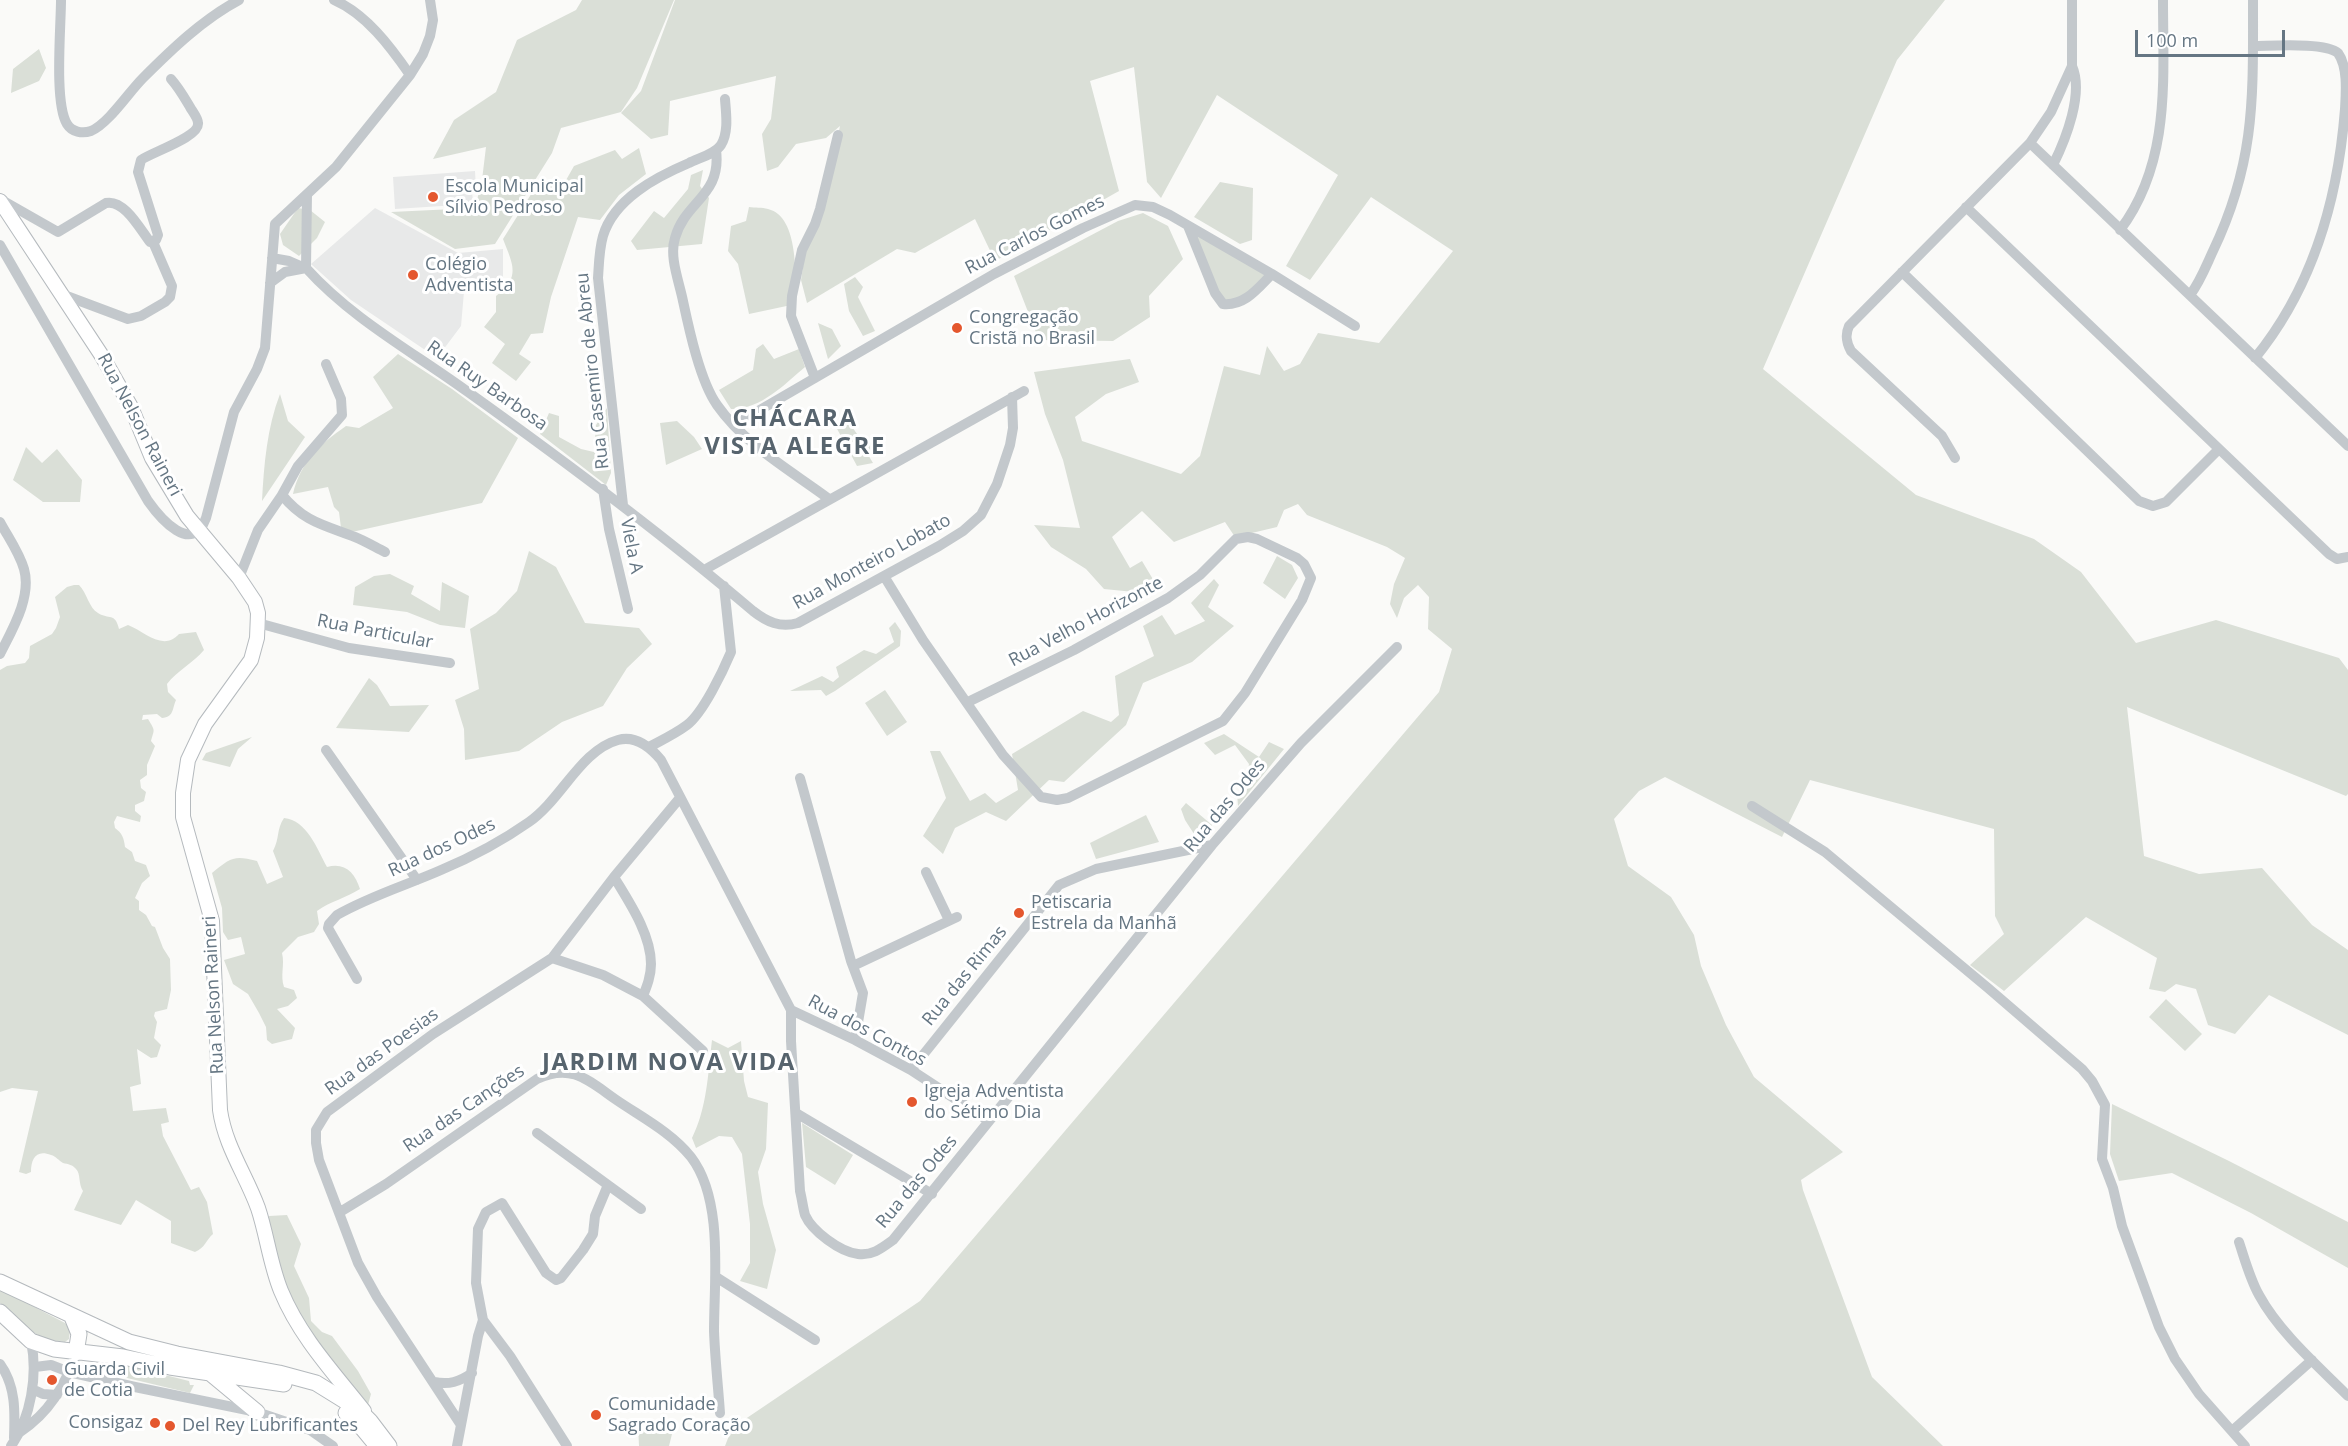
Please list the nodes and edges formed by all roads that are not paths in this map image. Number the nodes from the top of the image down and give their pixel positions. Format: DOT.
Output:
graph roads {
  1 [pos="61,0"];
  2 [pos="239,0"];
  3 [pos="334,0"];
  4 [pos="430,0"];
  5 [pos="2072,0"];
  6 [pos="2163,0"];
  7 [pos="2253,0"];
  8 [pos="2253,46"];
  9 [pos="2072,66"];
  10 [pos="410,75"];
  11 [pos="171,79"];
  12 [pos="725,99"];
  13 [pos="838,135"];
  14 [pos="2030,143"];
  15 [pos="716,150"];
  16 [pos="2053,165"];
  17 [pos="307,198"];
  18 [pos="0,200"];
  19 [pos="1966,207"];
  20 [pos="1188,226"];
  21 [pos="2120,230"];
  22 [pos="153,242"];
  23 [pos="0,245"];
  24 [pos="272,258"];
  25 [pos="306,268"];
  26 [pos="1902,272"];
  27 [pos="1272,274"];
  28 [pos="270,283"];
  29 [pos="64,295"];
  30 [pos="2190,296"];
  31 [pos="1355,326"];
  32 [pos="2255,358"];
  33 [pos="326,364"];
  34 [pos="815,378"];
  35 [pos="1024,390"];
  36 [pos="1012,397"];
  37 [pos="734,425"];
  38 [pos="2348,447"];
  39 [pos="2219,449"];
  40 [pos="1954,458"];
  41 [pos="603,489"];
  42 [pos="282,495"];
  43 [pos="829,499"];
  44 [pos="623,505"];
  45 [pos="0,522"];
  46 [pos="199,531"];
  47 [pos="385,552"];
  48 [pos="2348,557"];
  49 [pos="704,570"];
  50 [pos="884,576"];
  51 [pos="240,579"];
  52 [pos="724,586"];
  53 [pos="628,609"];
  54 [pos="258,623"];
  55 [pos="1397,647"];
  56 [pos="0,654"];
  57 [pos="450,663"];
  58 [pos="968,702"];
  59 [pos="650,747"];
  60 [pos="326,750"];
  61 [pos="800,778"];
  62 [pos="679,799"];
  63 [pos="1752,806"];
  64 [pos="1212,845"];
  65 [pos="926,872"];
  66 [pos="614,878"];
  67 [pos="417,880"];
  68 [pos="552,958"];
  69 [pos="853,966"];
  70 [pos="357,979"];
  71 [pos="643,996"];
  72 [pos="791,1010"];
  73 [pos="855,1040"];
  74 [pos="703,1052"];
  75 [pos="911,1070"];
  76 [pos="796,1113"];
  77 [pos="988,1121"];
  78 [pos="537,1133"];
  79 [pos="608,1185"];
  80 [pos="932,1194"];
  81 [pos="641,1209"];
  82 [pos="340,1212"];
  83 [pos="2239,1242"];
  84 [pos="716,1277"];
  85 [pos="0,1282"];
  86 [pos="0,1312"];
  87 [pos="72,1317"];
  88 [pos="483,1320"];
  89 [pos="815,1340"];
  90 [pos="31,1341"];
  91 [pos="76,1353"];
  92 [pos="2312,1360"];
  93 [pos="324,1362"];
  94 [pos="0,1364"];
  95 [pos="35,1367"];
  96 [pos="69,1372"];
  97 [pos="210,1373"];
  98 [pos="472,1373"];
  99 [pos="434,1382"];
  100 [pos="316,1383"];
  101 [pos="32,1389"];
  102 [pos="57,1395"];
  103 [pos="2348,1396"];
  104 [pos="258,1412"];
  105 [pos="720,1413"];
  106 [pos="370,1420"];
  107 [pos="461,1425"];
  108 [pos="2232,1431"];
  109 [pos="15,1440"];
  110 [pos="333,1446"];
  111 [pos="377,1446"];
  112 [pos="389,1446"];
  113 [pos="457,1446"];
  114 [pos="567,1446"];
  115 [pos="2245,1446"];
  1 -- 2 [label="street"];
  3 -- 10 [label="street"];
  4 -- 10 [label="street"];
  5 -- 9 [label="street"];
  6 -- 21 [label="street"];
  7 -- 8 [label="street"];
  8 -- 30 [label="street"];
  8 -- 32 [label="street"];
  9 -- 14 [label="street"];
  9 -- 16 [label="street"];
  10 -- 17 [label="street"];
  11 -- 22 [label="street"];
  12 -- 15 [label="street"];
  13 -- 34 [label="street"];
  14 -- 16 [label="street"];
  14 -- 19 [label="street"];
  15 -- 37 [label="street"];
  15 -- 44 [label="street, Rua Casemiro de Abreu"];
  16 -- 21 [label="street"];
  17 -- 24 [label="street"];
  17 -- 25 [label="street"];
  18 -- 22 [label="street"];
  18 -- 29 [label="main road, Rua Nelson Raineri"];
  19 -- 26 [label="street"];
  19 -- 39 [label="street"];
  20 -- 27 [label="street, Rua Carlos Gomes"];
  20 -- 27 [label="street"];
  20 -- 34 [label="street, Rua Carlos Gomes"];
  21 -- 30 [label="street"];
  22 -- 29 [label="street"];
  23 -- 46 [label="street"];
  24 -- 25 [label="street"];
  24 -- 28 [label="street"];
  25 -- 28 [label="street"];
  25 -- 41 [label="street, Rua Ruy Barbosa"];
  26 -- 39 [label="street"];
  26 -- 40 [label="street"];
  27 -- 31 [label="street, Rua Carlos Gomes"];
  28 -- 46 [label="street"];
  29 -- 46 [label="main road, Rua Nelson Raineri"];
  30 -- 32 [label="street"];
  32 -- 38 [label="street"];
  33 -- 42 [label="street"];
  34 -- 37 [label="street, Rua Carlos Gomes"];
  35 -- 36 [label="street"];
  36 -- 43 [label="street"];
  36 -- 50 [label="street, Rua Monteiro Lobato"];
  37 -- 43 [label="street"];
  39 -- 48 [label="street"];
  41 -- 44 [label="street, Rua Ruy Barbosa"];
  41 -- 53 [label="street, Viela A"];
  42 -- 47 [label="street"];
  42 -- 51 [label="street"];
  43 -- 49 [label="street"];
  44 -- 49 [label="street, Rua Ruy Barbosa"];
  45 -- 56 [label="street"];
  46 -- 51 [label="main road, Rua Nelson Raineri"];
  49 -- 52 [label="street, Rua Monteiro Lobato"];
  50 -- 52 [label="street, Rua Monteiro Lobato"];
  50 -- 58 [label="street, Rua Velho Horizonte"];
  51 -- 54 [label="main road, Rua Nelson Raineri"];
  52 -- 59 [label="street"];
  54 -- 57 [label="street, Rua Particular"];
  54 -- 93 [label="main road, Rua Nelson Raineri"];
  55 -- 64 [label="street, Rua das Odes"];
  58 -- 58 [label="street, Rua Velho Horizonte"];
  59 -- 62 [label="street"];
  59 -- 67 [label="street, Rua dos Odes"];
  60 -- 67 [label="street"];
  61 -- 69 [label="street"];
  62 -- 66 [label="street, Rua das Poesias"];
  62 -- 72 [label="street, Rua das Odes"];
  63 -- 108 [label="street"];
  64 -- 75 [label="street, Rua das Rimas"];
  64 -- 77 [label="street, Rua das Odes"];
  65 -- 69 [label="street"];
  66 -- 68 [label="street, Rua das Poesias"];
  66 -- 71 [label="street"];
  67 -- 70 [label="street, Rua dos Odes"];
  68 -- 71 [label="street"];
  68 -- 82 [label="street, Rua das Poesias"];
  69 -- 73 [label="street"];
  71 -- 74 [label="street"];
  72 -- 73 [label="street, Rua dos Contos"];
  72 -- 76 [label="street, Rua das Odes"];
  73 -- 75 [label="street, Rua dos Contos"];
  75 -- 77 [label="street, Rua dos Contos"];
  76 -- 80 [label="street"];
  76 -- 80 [label="street, Rua das Odes"];
  77 -- 80 [label="street, Rua das Odes"];
  78 -- 79 [label="street"];
  79 -- 81 [label="street"];
  79 -- 88 [label="street"];
  82 -- 84 [label="street, Rua das Canções"];
  82 -- 99 [label="street, Rua das Poesias"];
  83 -- 92 [label="street"];
  84 -- 89 [label="street"];
  84 -- 105 [label="street, Rua das Canções"];
  85 -- 87 [label="highway"];
  86 -- 90 [label="highway"];
  87 -- 91 [label="highway"];
  87 -- 100 [label="highway"];
  88 -- 98 [label="street"];
  88 -- 114 [label="street"];
  90 -- 91 [label="highway"];
  90 -- 95 [label="street"];
  91 -- 96 [label="street"];
  91 -- 97 [label="highway"];
  92 -- 103 [label="street"];
  92 -- 108 [label="street"];
  93 -- 100 [label="main road"];
  93 -- 106 [label="main road, Rua Nelson Raineri"];
  94 -- 109 [label="street"];
  95 -- 96 [label="street"];
  95 -- 101 [label="street"];
  96 -- 102 [label="street"];
  96 -- 104 [label="street"];
  97 -- 104 [label="highway"];
  97 -- 111 [label="highway"];
  98 -- 99 [label="street"];
  98 -- 107 [label="street"];
  99 -- 107 [label="street, Rua das Poesias"];
  100 -- 106 [label="highway"];
  101 -- 102 [label="street"];
  101 -- 109 [label="street"];
  102 -- 109 [label="street"];
  104 -- 110 [label="street"];
  106 -- 112 [label="highway"];
  107 -- 113 [label="street"];
  108 -- 115 [label="street"];
}
